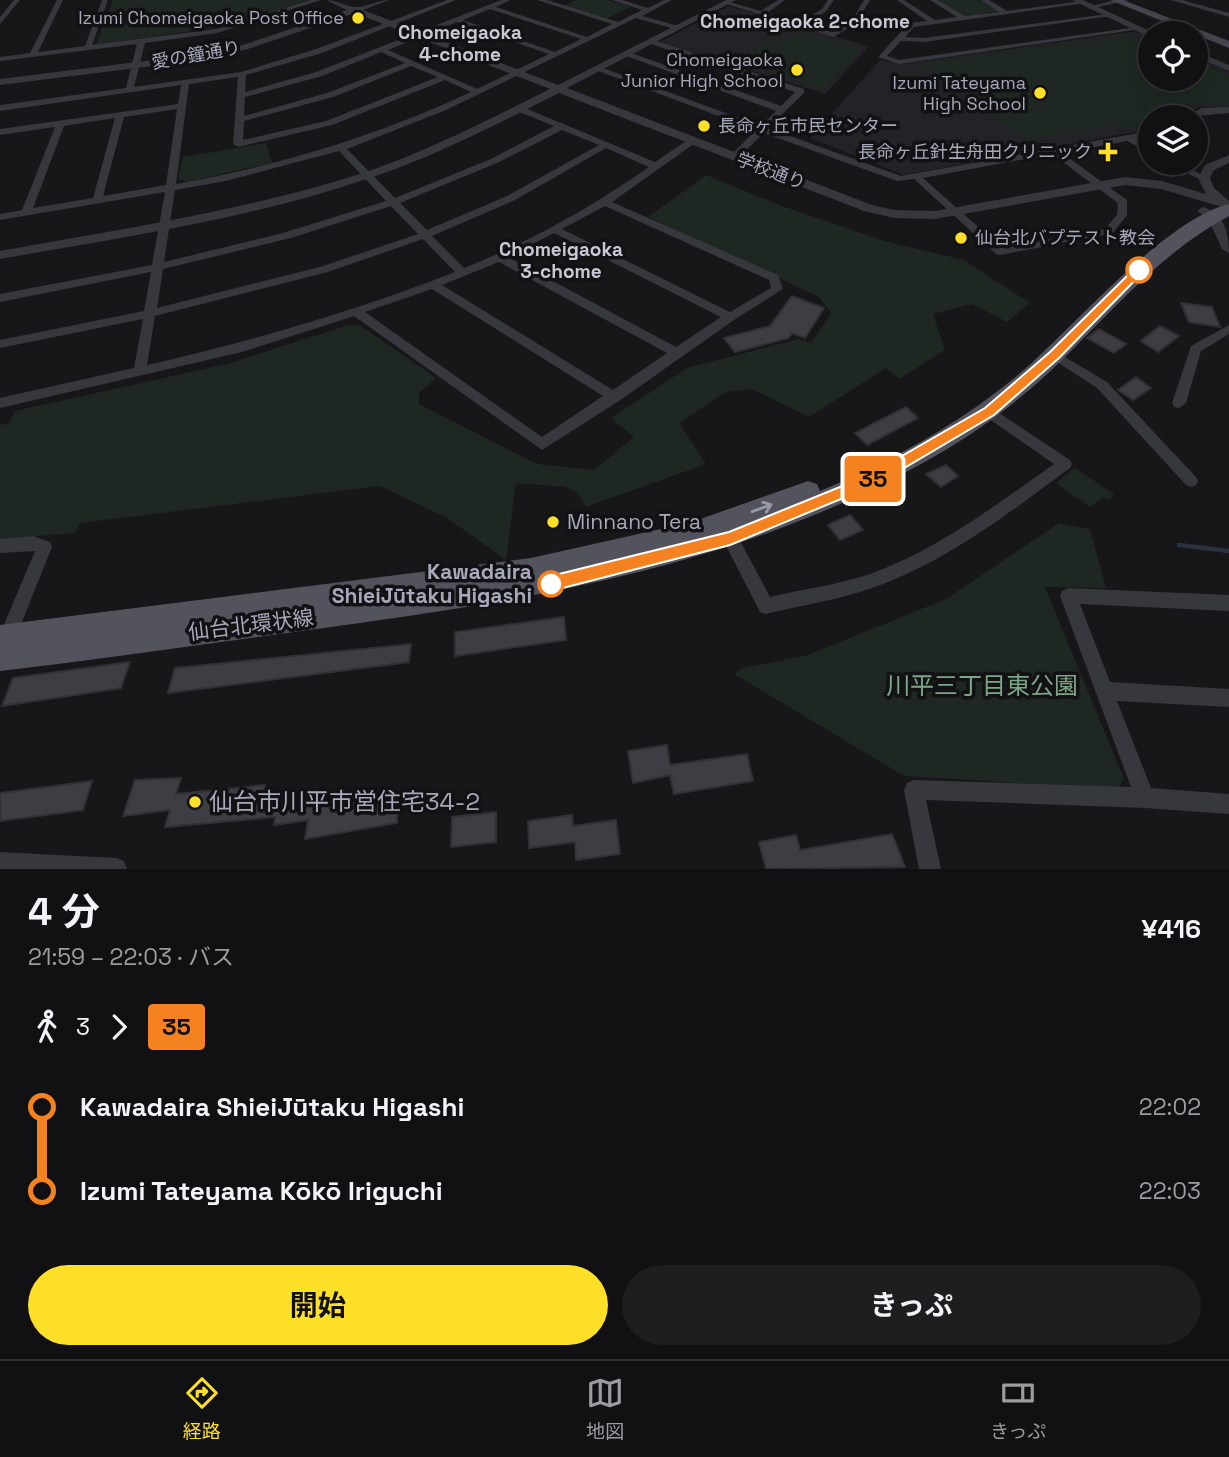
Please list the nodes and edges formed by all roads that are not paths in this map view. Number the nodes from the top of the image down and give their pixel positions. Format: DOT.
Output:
graph roads {
  1 [pos="16,0"];
  2 [pos="60,0"];
  3 [pos="105,0"];
  4 [pos="318,0"];
  5 [pos="330,0"];
  6 [pos="385,0"];
  7 [pos="453,0"];
  8 [pos="507,0"];
  9 [pos="540,0"];
  10 [pos="615,0"];
  11 [pos="669,0"];
  12 [pos="782,0"];
  13 [pos="831,0"];
  14 [pos="867,0"];
  15 [pos="900,0"];
  16 [pos="933,0"];
  17 [pos="984,0"];
  18 [pos="1051,0"];
  19 [pos="1115,0"];
  20 [pos="1126,0"];
  21 [pos="1174,0"];
  22 [pos="1210,0"];
  23 [pos="0,2"];
  24 [pos="729,2"];
  25 [pos="1089,3"];
  26 [pos="1063,5"];
  27 [pos="491,7"];
  28 [pos="1202,9"];
  29 [pos="356,10"];
  30 [pos="648,10"];
  31 [pos="1005,12"];
  32 [pos="761,14"];
  33 [pos="1229,15"];
  34 [pos="636,16"];
  35 [pos="1108,16"];
  36 [pos="964,18"];
  37 [pos="458,20"];
  38 [pos="1145,21"];
  39 [pos="0,22"];
  40 [pos="933,22"];
  41 [pos="391,24"];
  42 [pos="618,24"];
  43 [pos="801,25"];
  44 [pos="675,28"];
  45 [pos="1137,29"];
  46 [pos="987,32"];
  47 [pos="420,35"];
  48 [pos="587,39"];
  49 [pos="900,39"];
  50 [pos="651,41"];
  51 [pos="141,42"];
  52 [pos="1208,43"];
  53 [pos="1229,45"];
  54 [pos="1010,46"];
  55 [pos="88,47"];
  56 [pos="382,50"];
  57 [pos="1229,51"];
  58 [pos="33,54"];
  59 [pos="555,54"];
  60 [pos="625,54"];
  61 [pos="0,59"];
  62 [pos="1208,59"];
  63 [pos="411,63"];
  64 [pos="136,65"];
  65 [pos="1229,68"];
  66 [pos="597,69"];
  67 [pos="517,72"];
  68 [pos="242,74"];
  69 [pos="444,78"];
  70 [pos="0,82"];
  71 [pos="185,85"];
  72 [pos="559,88"];
  73 [pos="129,91"];
  74 [pos="478,92"];
  75 [pos="242,95"];
  76 [pos="182,106"];
  77 [pos="0,108"];
  78 [pos="520,109"];
  79 [pos="783,110"];
  80 [pos="1229,110"];
  81 [pos="1208,111"];
  82 [pos="120,115"];
  83 [pos="241,119"];
  84 [pos="60,124"];
  85 [pos="560,127"];
  86 [pos="764,129"];
  87 [pos="0,132"];
  88 [pos="1138,136"];
  89 [pos="1129,138"];
  90 [pos="692,141"];
  91 [pos="1138,143"];
  92 [pos="604,146"];
  93 [pos="341,148"];
  94 [pos="1055,152"];
  95 [pos="734,157"];
  96 [pos="1229,158"];
  97 [pos="656,166"];
  98 [pos="1197,175"];
  99 [pos="365,176"];
  100 [pos="917,177"];
  101 [pos="1204,178"];
  102 [pos="1102,184"];
  103 [pos="171,188"];
  104 [pos="97,200"];
  105 [pos="605,202"];
  106 [pos="392,203"];
  107 [pos="1221,207"];
  108 [pos="26,212"];
  109 [pos="955,212"];
  110 [pos="0,217"];
  111 [pos="167,226"];
  112 [pos="554,229"];
  113 [pos="424,235"];
  114 [pos="1229,249"];
  115 [pos="0,255"];
  116 [pos="499,257"];
  117 [pos="156,269"];
  118 [pos="461,272"];
  119 [pos="432,284"];
  120 [pos="0,298"];
  121 [pos="357,312"];
  122 [pos="150,314"];
  123 [pos="730,317"];
  124 [pos="1229,329"];
  125 [pos="0,344"];
  126 [pos="677,354"];
  127 [pos="1055,355"];
  128 [pos="140,371"];
  129 [pos="614,397"];
  130 [pos="0,403"];
  131 [pos="1179,403"];
  132 [pos="990,412"];
  133 [pos="1191,481"];
  134 [pos="730,538"];
  135 [pos="0,546"];
  136 [pos="1229,603"];
  137 [pos="2,647"];
  138 [pos="1106,691"];
  139 [pos="1229,698"];
  140 [pos="1145,798"];
  141 [pos="1229,804"];
  142 [pos="0,863"];
  143 [pos="116,869"];
  144 [pos="930,869"];
  1 -- 23 [label="street"];
  1 -- 39 [label="street"];
  2 -- 58 [label="street"];
  3 -- 55 [label="street"];
  4 -- 51 [label="street"];
  5 -- 29 [label="street, 学校通り"];
  6 -- 29 [label="street, 愛の鐘通り"];
  7 -- 41 [label="street"];
  8 -- 27 [label="street"];
  9 -- 42 [label="street"];
  10 -- 30 [label="street"];
  11 -- 30 [label="street"];
  12 -- 32 [label="street"];
  13 -- 43 [label="street"];
  14 -- 43 [label="street"];
  15 -- 40 [label="street"];
  16 -- 36 [label="street"];
  17 -- 31 [label="street"];
  18 -- 26 [label="street"];
  19 -- 53 [label="main road"];
  20 -- 25 [label="street"];
  21 -- 28 [label="street"];
  22 -- 28 [label="street"];
  24 -- 32 [label="street"];
  24 -- 44 [label="street"];
  25 -- 26 [label="street"];
  25 -- 35 [label="street"];
  25 -- 38 [label="main road"];
  26 -- 31 [label="street"];
  27 -- 37 [label="street"];
  27 -- 48 [label="street"];
  28 -- 33 [label="street"];
  29 -- 41 [label="street, 学校通り"];
  29 -- 64 [label="street, 愛の鐘通り"];
  30 -- 34 [label="street"];
  31 -- 36 [label="street"];
  32 -- 43 [label="street"];
  34 -- 42 [label="street"];
  34 -- 44 [label="street"];
  35 -- 45 [label="street"];
  35 -- 46 [label="street"];
  36 -- 40 [label="street"];
  36 -- 46 [label="street"];
  37 -- 47 [label="street"];
  37 -- 59 [label="street"];
  40 -- 49 [label="street"];
  41 -- 47 [label="street, 学校通り"];
  41 -- 68 [label="street"];
  42 -- 48 [label="street"];
  44 -- 50 [label="street"];
  45 -- 54 [label="street"];
  46 -- 49 [label="street"];
  46 -- 54 [label="street"];
  47 -- 56 [label="street"];
  47 -- 67 [label="street, 学校通り"];
  48 -- 59 [label="street"];
  49 -- 54 [label="street"];
  50 -- 60 [label="street"];
  50 -- 79 [label="street"];
  51 -- 55 [label="street"];
  51 -- 64 [label="street"];
  52 -- 57 [label="main road"];
  55 -- 58 [label="street"];
  56 -- 63 [label="street"];
  56 -- 75 [label="street"];
  58 -- 61 [label="street"];
  59 -- 67 [label="street"];
  60 -- 66 [label="street"];
  60 -- 79 [label="street"];
  62 -- 65 [label="street"];
  63 -- 69 [label="street"];
  63 -- 83 [label="street"];
  64 -- 70 [label="street, 愛の鐘通り"];
  64 -- 73 [label="street"];
  66 -- 72 [label="street"];
  66 -- 86 [label="street"];
  67 -- 72 [label="street, 学校通り"];
  67 -- 74 [label="street"];
  68 -- 71 [label="street"];
  68 -- 75 [label="street"];
  69 -- 74 [label="street"];
  69 -- 83 [label="street"];
  71 -- 73 [label="street"];
  71 -- 76 [label="street"];
  72 -- 78 [label="street"];
  72 -- 90 [label="street, 学校通り"];
  73 -- 77 [label="street"];
  74 -- 93 [label="street"];
  75 -- 83 [label="street"];
  76 -- 82 [label="street"];
  76 -- 103 [label="street"];
  78 -- 85 [label="street"];
  78 -- 99 [label="street"];
  79 -- 86 [label="street"];
  80 -- 81 [label="street"];
  82 -- 84 [label="street"];
  82 -- 104 [label="street"];
  84 -- 87 [label="street"];
  84 -- 108 [label="street"];
  85 -- 92 [label="street"];
  85 -- 106 [label="street"];
  86 -- 95 [label="street"];
  86 -- 100 [label="street"];
  88 -- 89 [label="street"];
  89 -- 91 [label="street"];
  89 -- 94 [label="street"];
  90 -- 95 [label="street, 学校通り"];
  90 -- 97 [label="street"];
  92 -- 97 [label="street"];
  92 -- 113 [label="street"];
  93 -- 99 [label="street"];
  93 -- 103 [label="street"];
  94 -- 100 [label="street"];
  94 -- 102 [label="street"];
  95 -- 109 [label="street, 学校通り"];
  96 -- 101 [label="street"];
  97 -- 105 [label="street"];
  98 -- 101 [label="street"];
  99 -- 106 [label="street"];
  99 -- 111 [label="street"];
  100 -- 109 [label="street"];
  101 -- 107 [label="street"];
  102 -- 107 [label="street, 学校通り"];
  102 -- 109 [label="street, 学校通り"];
  102 -- 109 [label="street"];
  103 -- 104 [label="street"];
  103 -- 111 [label="street"];
  104 -- 108 [label="street"];
  105 -- 112 [label="street"];
  105 -- 123 [label="street"];
  106 -- 113 [label="street"];
  106 -- 117 [label="street"];
  107 -- 114 [label="street"];
  107 -- 127 [label="main road, 仙台北環状線"];
  137 -- 107 [label="main road, 仙台北環状線, one-way"];
  108 -- 110 [label="street"];
  111 -- 115 [label="street"];
  111 -- 117 [label="street"];
  112 -- 116 [label="street"];
  112 -- 123 [label="street"];
  113 -- 118 [label="street"];
  113 -- 122 [label="street"];
  116 -- 118 [label="street"];
  116 -- 126 [label="street"];
  117 -- 120 [label="street"];
  117 -- 122 [label="street"];
  118 -- 119 [label="street"];
  119 -- 121 [label="street"];
  119 -- 129 [label="street"];
  121 -- 128 [label="street"];
  121 -- 129 [label="street"];
  122 -- 125 [label="street"];
  122 -- 128 [label="street"];
  123 -- 126 [label="street"];
  124 -- 131 [label="street"];
  126 -- 129 [label="street"];
  127 -- 132 [label="main road, 仙台北環状線"];
  127 -- 133 [label="street"];
  128 -- 130 [label="street"];
  132 -- 134 [label="main road, 仙台北環状線"];
  132 -- 134 [label="street"];
  134 -- 137 [label="main road, 仙台北環状線"];
  135 -- 137 [label="street"];
  136 -- 138 [label="street"];
  138 -- 139 [label="street"];
  138 -- 140 [label="street"];
  140 -- 141 [label="street"];
  140 -- 144 [label="street"];
  142 -- 143 [label="street"];
}
